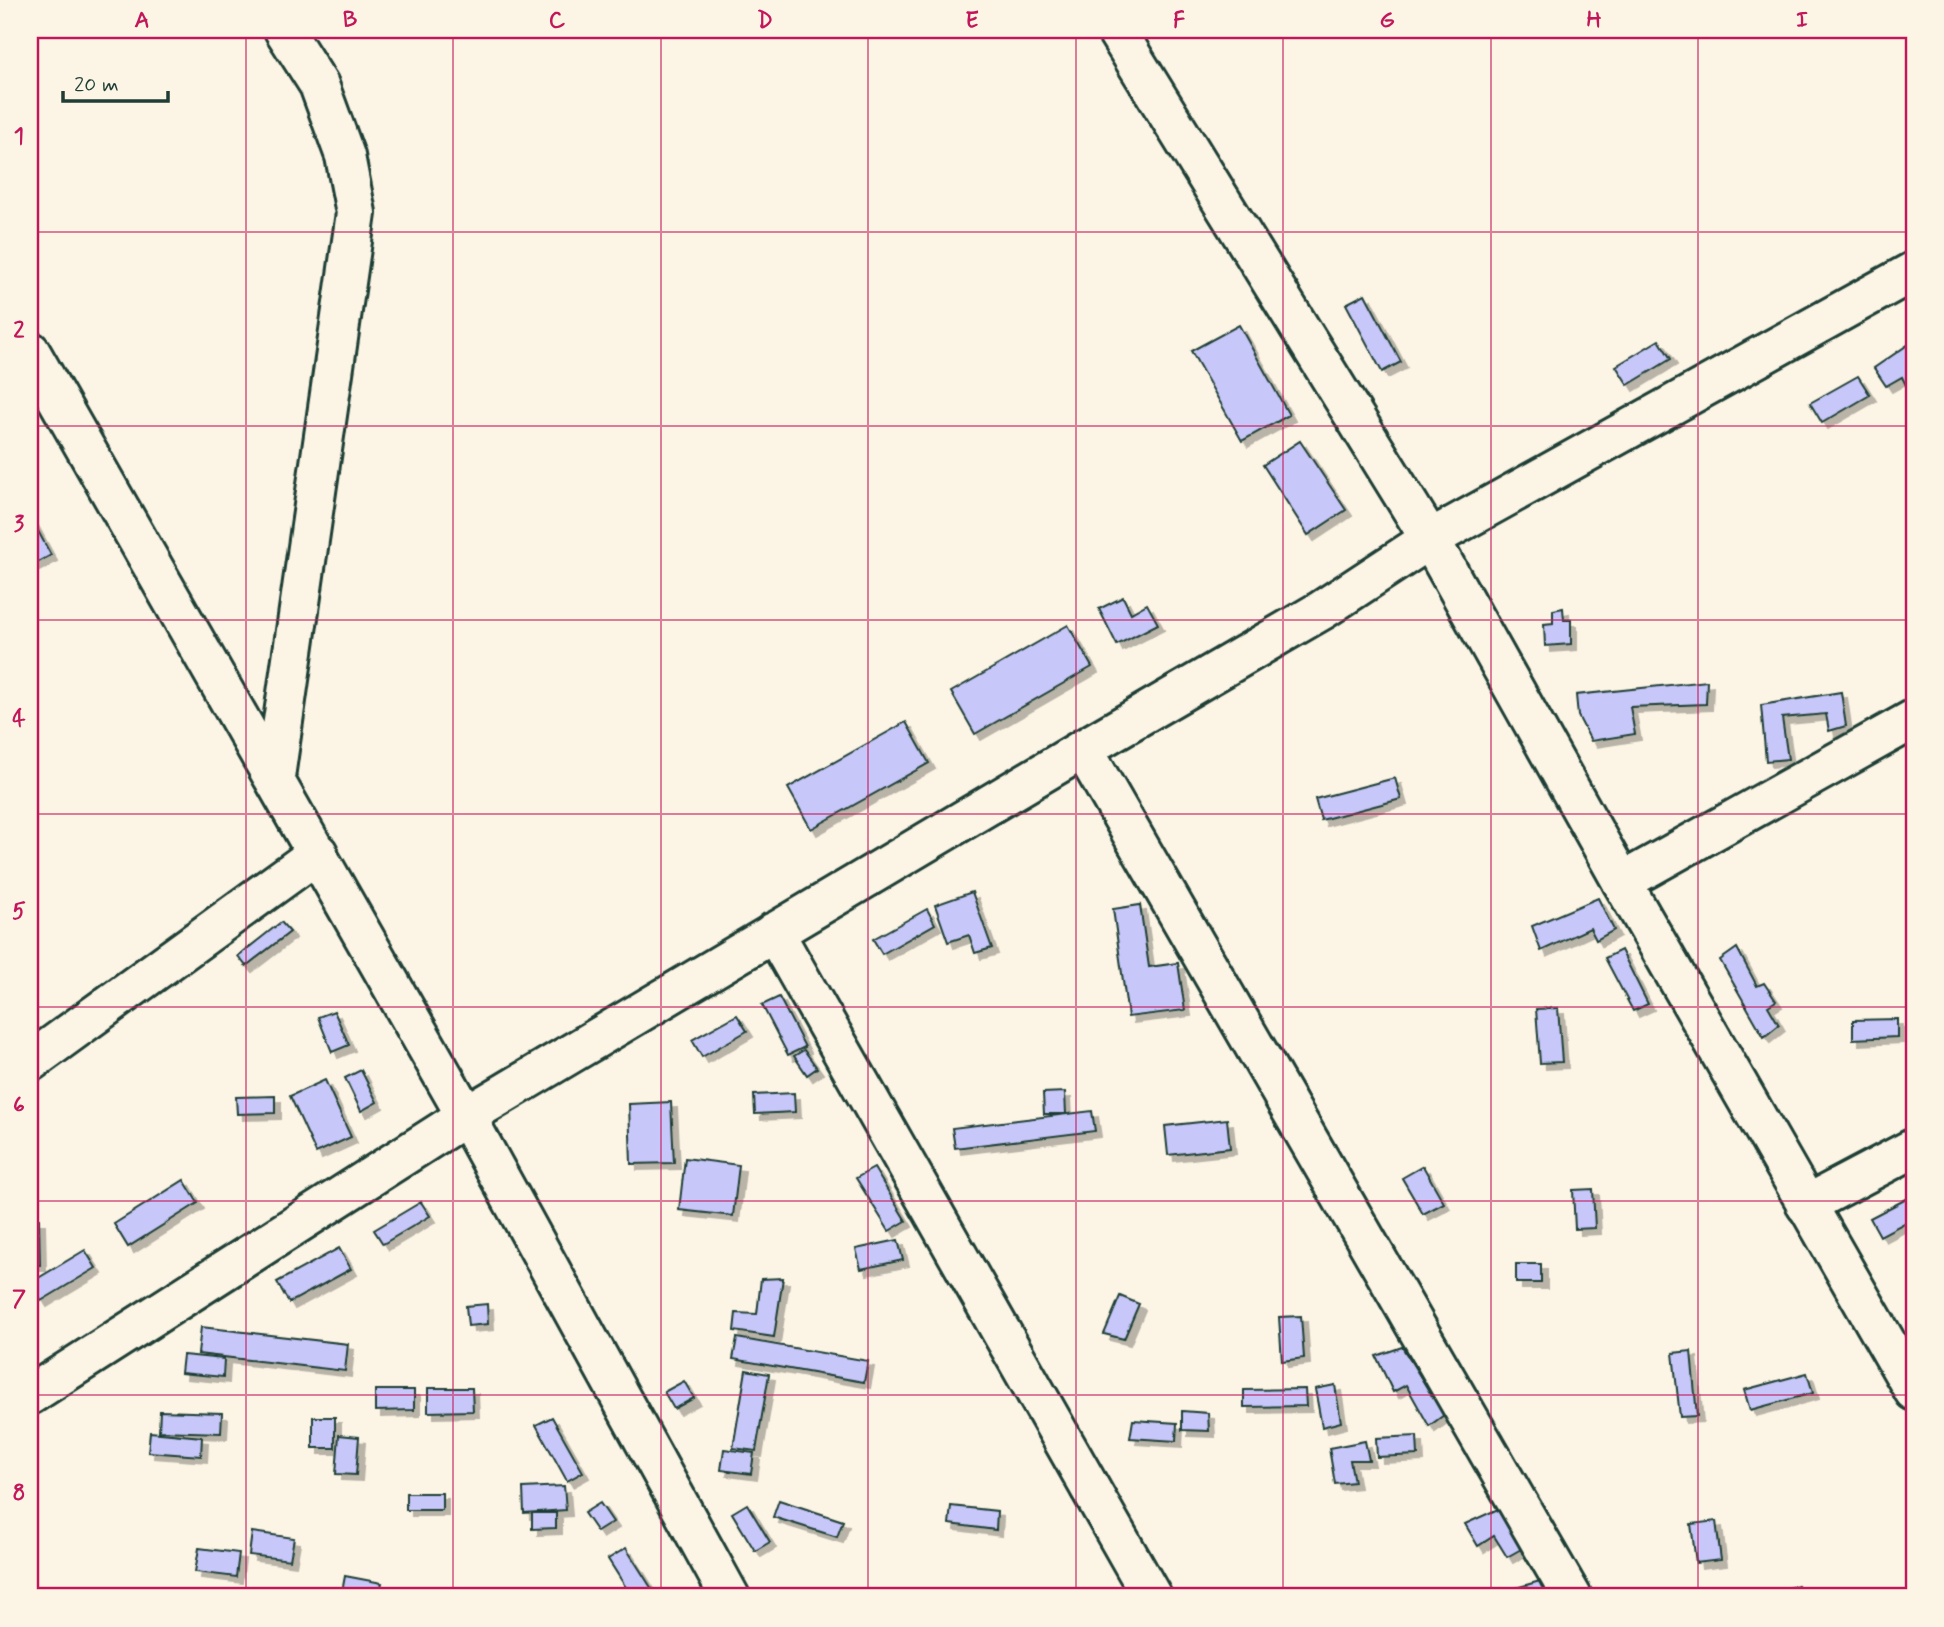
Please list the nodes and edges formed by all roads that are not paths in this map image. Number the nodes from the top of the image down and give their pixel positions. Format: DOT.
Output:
graph roads {
  1 [pos="284,30"];
  2 [pos="1116,30"];
  3 [pos="1914,271"];
  4 [pos="30,351"];
  5 [pos="1430,539"];
  6 [pos="1914,719"];
  7 [pos="1083,749"];
  8 [pos="275,777"];
  9 [pos="318,853"];
  10 [pos="1622,882"];
  11 [pos="774,932"];
  12 [pos="30,1062"];
  13 [pos="466,1116"];
  14 [pos="1914,1148"];
  15 [pos="1806,1205"];
  16 [pos="1914,1391"];
  17 [pos="30,1395"];
  18 [pos="730,1597"];
  19 [pos="1152,1597"];
  20 [pos="1572,1597"];
  1 -- 8 [label="street"];
  2 -- 5 [label="street"];
  3 -- 5 [label="street"];
  4 -- 8 [label="street"];
  5 -- 7 [label="street"];
  5 -- 10 [label="street"];
  6 -- 10 [label="street"];
  7 -- 11 [label="street"];
  7 -- 20 [label="street"];
  8 -- 9 [label="street"];
  9 -- 12 [label="street"];
  9 -- 13 [label="street"];
  10 -- 15 [label="street"];
  11 -- 13 [label="street"];
  11 -- 19 [label="street"];
  13 -- 17 [label="street"];
  13 -- 18 [label="street"];
  14 -- 15 [label="street"];
  15 -- 16 [label="street"];
}
